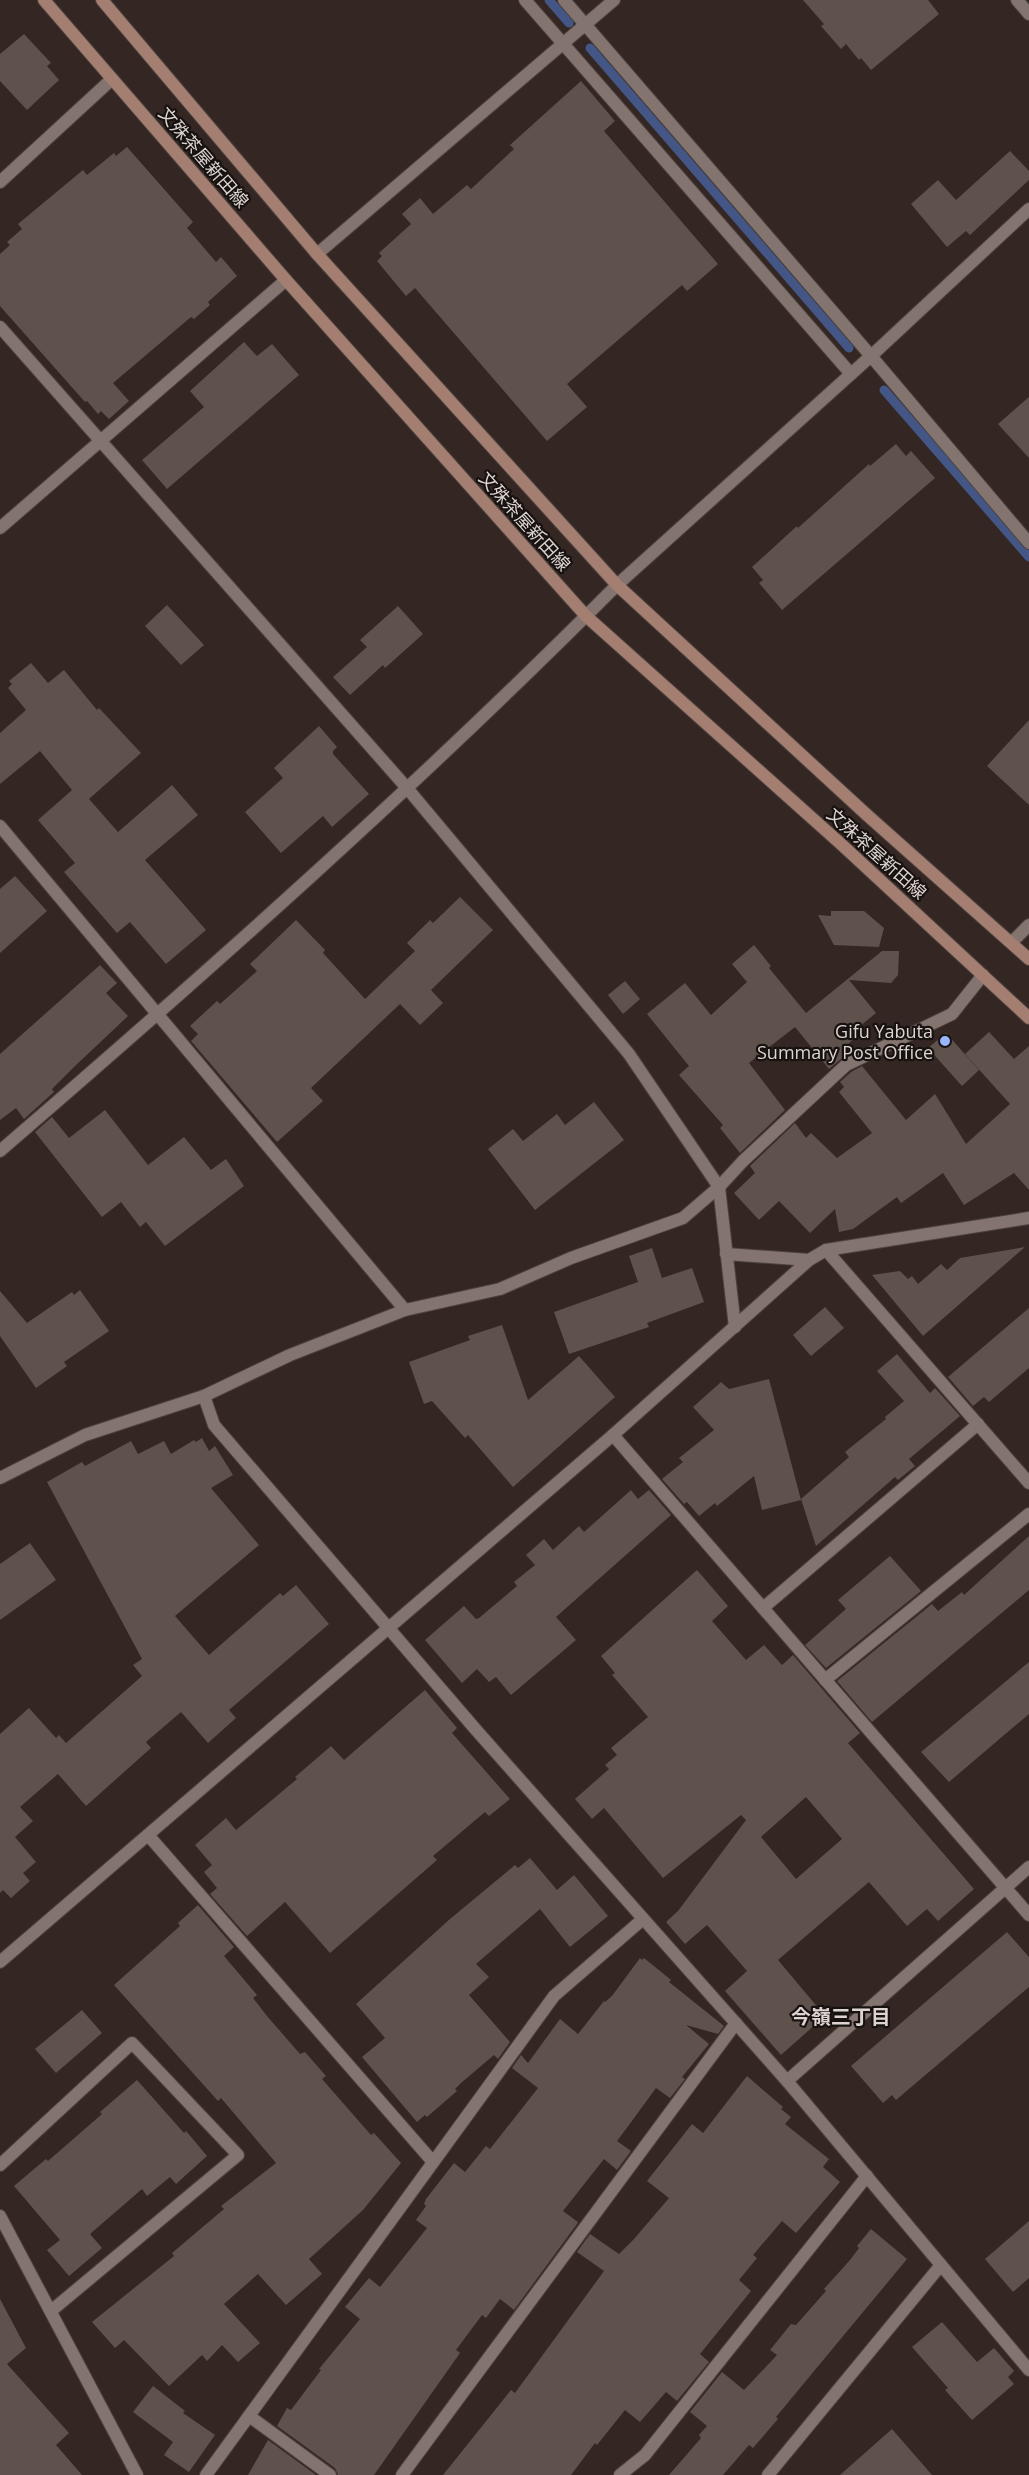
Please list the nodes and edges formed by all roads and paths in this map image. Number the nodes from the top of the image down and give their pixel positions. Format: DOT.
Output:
graph roads {
  1 [pos="44,0"];
  2 [pos="102,0"];
  3 [pos="525,0"];
  4 [pos="564,0"];
  5 [pos="614,0"];
  6 [pos="1017,0"];
  7 [pos="1029,14"];
  8 [pos="585,25"];
  9 [pos="562,45"];
  10 [pos="112,79"];
  11 [pos="0,182"];
  12 [pos="1029,209"];
  13 [pos="317,254"];
  14 [pos="286,280"];
  15 [pos="0,327"];
  16 [pos="871,356"];
  17 [pos="851,374"];
  18 [pos="99,442"];
  19 [pos="0,528"];
  20 [pos="1029,543"];
  21 [pos="617,585"];
  22 [pos="586,616"];
  23 [pos="407,788"];
  24 [pos="0,826"];
  25 [pos="1029,925"];
  26 [pos="1012,942"];
  27 [pos="1029,959"];
  28 [pos="983,975"];
  29 [pos="158,1015"];
  30 [pos="1029,1018"];
  31 [pos="0,1151"];
  32 [pos="719,1187"];
  33 [pos="1029,1218"];
  34 [pos="826,1250"];
  35 [pos="726,1254"];
  36 [pos="809,1260"];
  37 [pos="405,1310"];
  38 [pos="735,1327"];
  39 [pos="204,1396"];
  40 [pos="978,1424"];
  41 [pos="613,1435"];
  42 [pos="0,1478"];
  43 [pos="1029,1483"];
  44 [pos="1029,1514"];
  45 [pos="763,1608"];
  46 [pos="388,1626"];
  47 [pos="825,1680"];
  48 [pos="148,1835"];
  49 [pos="1029,1867"];
  50 [pos="1005,1888"];
  51 [pos="1029,1915"];
  52 [pos="644,1919"];
  53 [pos="0,1962"];
  54 [pos="736,2023"];
  55 [pos="788,2081"];
  56 [pos="433,2162"];
  57 [pos="0,2165"];
  58 [pos="867,2176"];
  59 [pos="0,2216"];
  60 [pos="941,2265"];
  61 [pos="51,2311"];
  62 [pos="1029,2370"];
  63 [pos="249,2416"];
  64 [pos="138,2475"];
  65 [pos="206,2475"];
  66 [pos="330,2475"];
  67 [pos="402,2475"];
  68 [pos="620,2475"];
  69 [pos="768,2475"];
  1 -- 10 [label="main road, 文殊茶屋新田線"];
  2 -- 13 [label="main road, 文殊茶屋新田線"];
  3 -- 9 [label="street"];
  4 -- 8 [label="street"];
  5 -- 8 [label="street"];
  6 -- 7 [label="street"];
  8 -- 9 [label="street"];
  8 -- 16 [label="street"];
  9 -- 13 [label="street"];
  9 -- 17 [label="street"];
  10 -- 11 [label="street"];
  10 -- 14 [label="main road, 文殊茶屋新田線"];
  12 -- 16 [label="street"];
  13 -- 21 [label="main road, 文殊茶屋新田線"];
  14 -- 18 [label="street"];
  14 -- 22 [label="main road, 文殊茶屋新田線"];
  15 -- 18 [label="street"];
  16 -- 17 [label="street"];
  16 -- 20 [label="street"];
  17 -- 21 [label="street"];
  18 -- 19 [label="street"];
  18 -- 23 [label="street"];
  21 -- 22 [label="street"];
  21 -- 26 [label="main road, 文殊茶屋新田線"];
  22 -- 23 [label="street"];
  22 -- 28 [label="main road, 文殊茶屋新田線"];
  23 -- 29 [label="street"];
  23 -- 32 [label="street"];
  24 -- 29 [label="street"];
  25 -- 26 [label="street"];
  26 -- 27 [label="main road, 文殊茶屋新田線"];
  28 -- 30 [label="main road, 文殊茶屋新田線"];
  28 -- 32 [label="street"];
  29 -- 31 [label="street"];
  29 -- 37 [label="street"];
  32 -- 35 [label="street"];
  32 -- 37 [label="street"];
  33 -- 34 [label="street"];
  34 -- 36 [label="street"];
  34 -- 40 [label="street"];
  35 -- 36 [label="street"];
  35 -- 38 [label="street"];
  36 -- 38 [label="street"];
  37 -- 39 [label="street"];
  38 -- 41 [label="street"];
  39 -- 42 [label="street"];
  39 -- 46 [label="street"];
  40 -- 43 [label="street"];
  40 -- 45 [label="street"];
  41 -- 45 [label="street"];
  41 -- 46 [label="street"];
  44 -- 47 [label="street"];
  45 -- 47 [label="street"];
  46 -- 48 [label="street"];
  46 -- 52 [label="street"];
  47 -- 50 [label="street"];
  48 -- 53 [label="street"];
  48 -- 56 [label="street"];
  49 -- 50 [label="street"];
  50 -- 51 [label="street"];
  50 -- 55 [label="street"];
  52 -- 54 [label="street"];
  52 -- 56 [label="street"];
  54 -- 55 [label="street"];
  54 -- 67 [label="street"];
  55 -- 58 [label="street"];
  56 -- 63 [label="street"];
  57 -- 61 [label="street"];
  58 -- 60 [label="street"];
  58 -- 68 [label="street"];
  59 -- 61 [label="street"];
  60 -- 62 [label="street"];
  60 -- 69 [label="street"];
  61 -- 64 [label="street"];
  63 -- 65 [label="street"];
  63 -- 66 [label="street"];
}
